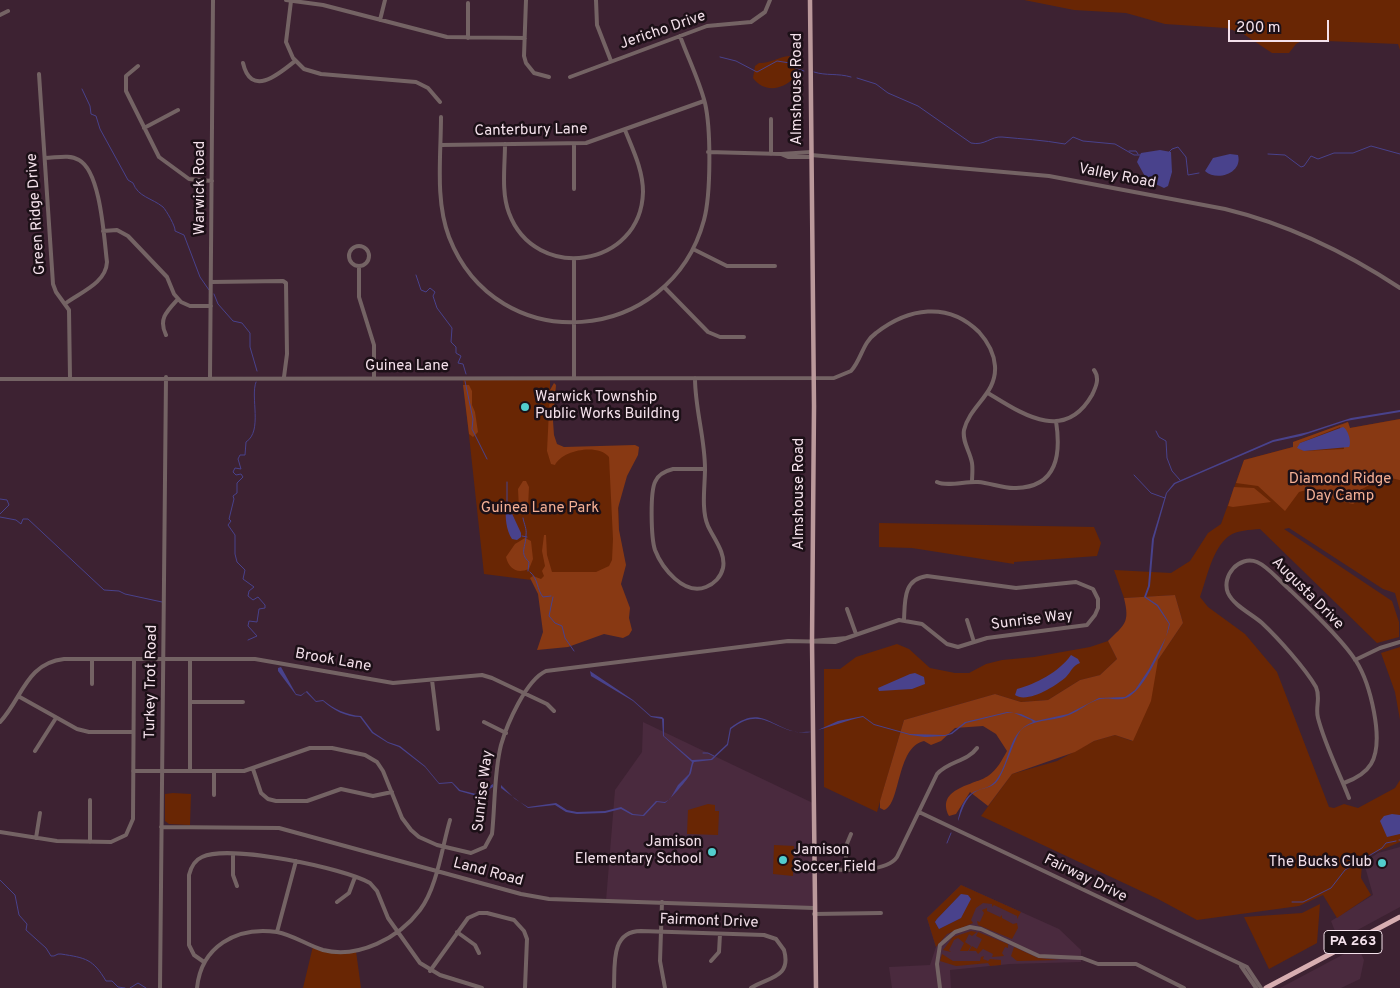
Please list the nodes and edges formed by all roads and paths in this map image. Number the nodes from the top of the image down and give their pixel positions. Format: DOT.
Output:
graph roads {
  1 [pos="213,0"];
  2 [pos="286,0"];
  3 [pos="291,0"];
  4 [pos="385,0"];
  5 [pos="526,0"];
  6 [pos="596,0"];
  7 [pos="770,0"];
  8 [pos="810,0"];
  9 [pos="468,3"];
  10 [pos="8,11"];
  11 [pos="0,15"];
  12 [pos="380,20"];
  13 [pos="680,36"];
  14 [pos="468,38"];
  15 [pos="525,38"];
  16 [pos="295,61"];
  17 [pos="611,61"];
  18 [pos="243,63"];
  19 [pos="138,66"];
  20 [pos="39,74"];
  21 [pos="549,77"];
  22 [pos="570,77"];
  23 [pos="704,100"];
  24 [pos="440,102"];
  25 [pos="178,110"];
  26 [pos="441,117"];
  27 [pos="771,119"];
  28 [pos="144,128"];
  29 [pos="625,130"];
  30 [pos="505,144"];
  31 [pos="574,144"];
  32 [pos="441,145"];
  33 [pos="708,152"];
  34 [pos="771,154"];
  35 [pos="811,155"];
  36 [pos="45,158"];
  37 [pos="212,181"];
  38 [pos="574,189"];
  39 [pos="103,231"];
  40 [pos="693,249"];
  41 [pos="574,259"];
  42 [pos="775,266"];
  43 [pos="359,267"];
  44 [pos="211,282"];
  45 [pos="665,288"];
  46 [pos="1400,288"];
  47 [pos="178,300"];
  48 [pos="66,303"];
  49 [pos="211,306"];
  50 [pos="574,322"];
  51 [pos="166,335"];
  52 [pos="744,337"];
  53 [pos="1094,370"];
  54 [pos="166,377"];
  55 [pos="210,377"];
  56 [pos="284,377"];
  57 [pos="574,377"];
  58 [pos="0,378"];
  59 [pos="70,378"];
  60 [pos="374,378"];
  61 [pos="695,378"];
  62 [pos="813,378"];
  63 [pos="988,393"];
  64 [pos="1056,421"];
  65 [pos="705,469"];
  66 [pos="937,482"];
  67 [pos="972,482"];
  68 [pos="847,609"];
  69 [pos="904,620"];
  70 [pos="967,620"];
  71 [pos="856,634"];
  72 [pos="812,641"];
  73 [pos="974,642"];
  74 [pos="1400,642"];
  75 [pos="92,659"];
  76 [pos="134,659"];
  77 [pos="163,659"];
  78 [pos="190,659"];
  79 [pos="1355,660"];
  80 [pos="432,680"];
  81 [pos="92,684"];
  82 [pos="524,693"];
  83 [pos="18,696"];
  84 [pos="190,702"];
  85 [pos="243,702"];
  86 [pos="554,711"];
  87 [pos="56,718"];
  88 [pos="0,722"];
  89 [pos="484,722"];
  90 [pos="438,729"];
  91 [pos="134,732"];
  92 [pos="506,733"];
  93 [pos="977,748"];
  94 [pos="35,751"];
  95 [pos="253,769"];
  96 [pos="133,771"];
  97 [pos="162,771"];
  98 [pos="190,771"];
  99 [pos="214,771"];
  100 [pos="1344,784"];
  101 [pos="392,792"];
  102 [pos="214,795"];
  103 [pos="1349,798"];
  104 [pos="90,800"];
  105 [pos="919,812"];
  106 [pos="40,813"];
  107 [pos="450,820"];
  108 [pos="162,827"];
  109 [pos="0,832"];
  110 [pos="851,834"];
  111 [pos="36,838"];
  112 [pos="90,842"];
  113 [pos="442,846"];
  114 [pos="233,854"];
  115 [pos="296,861"];
  116 [pos="846,868"];
  117 [pos="814,869"];
  118 [pos="436,870"];
  119 [pos="355,877"];
  120 [pos="237,886"];
  121 [pos="337,902"];
  122 [pos="662,902"];
  123 [pos="814,908"];
  124 [pos="880,913"];
  125 [pos="814,914"];
  126 [pos="1400,917"];
  127 [pos="397,931"];
  128 [pos="277,932"];
  129 [pos="457,932"];
  130 [pos="661,932"];
  131 [pos="720,934"];
  132 [pos="479,953"];
  133 [pos="711,961"];
  134 [pos="204,962"];
  135 [pos="1241,966"];
  136 [pos="430,970"];
  137 [pos="1184,987"];
  138 [pos="160,988"];
  139 [pos="197,988"];
  140 [pos="482,988"];
  141 [pos="525,988"];
  142 [pos="614,988"];
  143 [pos="665,988"];
  144 [pos="751,988"];
  145 [pos="816,988"];
  146 [pos="940,988"];
  147 [pos="1256,988"];
  148 [pos="1261,988"];
  149 [pos="1266,988"];
  1 -- 37 [label="street, Warwick Road"];
  2 -- 3 [label="street"];
  3 -- 12 [label="street"];
  3 -- 16 [label="street"];
  4 -- 12 [label="street"];
  5 -- 15 [label="street"];
  6 -- 17 [label="street, Jericho Drive"];
  7 -- 13 [label="street, Jericho Drive"];
  8 -- 35 [label="main road, Almshouse Road"];
  9 -- 14 [label="street"];
  10 -- 11 [label="street"];
  12 -- 14 [label="street"];
  13 -- 17 [label="street, Jericho Drive"];
  13 -- 23 [label="street"];
  14 -- 15 [label="street"];
  15 -- 21 [label="street"];
  16 -- 18 [label="street"];
  16 -- 24 [label="street"];
  17 -- 22 [label="street, Jericho Drive"];
  19 -- 28 [label="street"];
  20 -- 36 [label="street, Green Ridge Drive"];
  23 -- 29 [label="street, Canterbury Lane"];
  23 -- 33 [label="street"];
  25 -- 28 [label="street"];
  26 -- 32 [label="street"];
  27 -- 34 [label="street"];
  28 -- 37 [label="street"];
  29 -- 31 [label="street, Canterbury Lane"];
  29 -- 41 [label="street"];
  30 -- 31 [label="street, Canterbury Lane"];
  30 -- 32 [label="street, Canterbury Lane"];
  30 -- 41 [label="street"];
  31 -- 38 [label="street"];
  32 -- 50 [label="street"];
  33 -- 34 [label="street, Valley Road"];
  33 -- 40 [label="street"];
  34 -- 35 [label="street, Valley Road"];
  35 -- 46 [label="street, Valley Road"];
  35 -- 62 [label="main road, Almshouse Road"];
  36 -- 39 [label="street"];
  36 -- 48 [label="street, Green Ridge Drive"];
  37 -- 44 [label="street, Warwick Road"];
  39 -- 47 [label="street"];
  39 -- 48 [label="street"];
  40 -- 42 [label="street"];
  40 -- 45 [label="street"];
  41 -- 50 [label="street"];
  43 -- 43 [label="street"];
  43 -- 60 [label="street"];
  44 -- 49 [label="street, Warwick Road"];
  44 -- 56 [label="street"];
  45 -- 50 [label="street"];
  45 -- 52 [label="street"];
  47 -- 49 [label="street"];
  47 -- 51 [label="street"];
  48 -- 59 [label="street, Green Ridge Drive"];
  49 -- 55 [label="street, Warwick Road"];
  50 -- 57 [label="street"];
  53 -- 64 [label="street"];
  54 -- 55 [label="street, Guinea Lane"];
  54 -- 59 [label="street, Guinea Lane"];
  54 -- 77 [label="street, Turkey Trot Road"];
  55 -- 56 [label="street, Guinea Lane"];
  56 -- 60 [label="street, Guinea Lane"];
  57 -- 60 [label="street, Guinea Lane"];
  57 -- 61 [label="street, Guinea Lane"];
  58 -- 59 [label="street, Guinea Lane"];
  61 -- 62 [label="street, Guinea Lane"];
  61 -- 65 [label="street"];
  62 -- 63 [label="street, Guinea Lane"];
  62 -- 72 [label="main road, Almshouse Road"];
  63 -- 64 [label="street"];
  63 -- 67 [label="street"];
  64 -- 67 [label="street"];
  65 -- 65 [label="street"];
  66 -- 67 [label="street"];
  68 -- 71 [label="street"];
  69 -- 71 [label="street, Sunrise Way"];
  69 -- 73 [label="street, Sunrise Way"];
  69 -- 73 [label="street, Sunrise Way"];
  70 -- 73 [label="street"];
  71 -- 72 [label="street, Sunrise Way"];
  72 -- 82 [label="street, Sunrise Way"];
  72 -- 117 [label="main road, Almshouse Road"];
  74 -- 79 [label="street"];
  75 -- 76 [label="street, Brook Lane"];
  75 -- 81 [label="street"];
  75 -- 83 [label="street, Brook Lane"];
  76 -- 77 [label="street, Brook Lane"];
  76 -- 91 [label="street"];
  77 -- 78 [label="street, Brook Lane"];
  77 -- 97 [label="street, Turkey Trot Road"];
  78 -- 80 [label="street, Brook Lane"];
  78 -- 84 [label="street"];
  79 -- 100 [label="street, Augusta Drive"];
  79 -- 100 [label="street, Augusta Drive"];
  80 -- 82 [label="street, Brook Lane"];
  80 -- 90 [label="street"];
  82 -- 86 [label="street, Brook Lane"];
  82 -- 92 [label="street, Sunrise Way"];
  83 -- 87 [label="street"];
  83 -- 88 [label="street, Brook Lane"];
  84 -- 85 [label="street"];
  84 -- 98 [label="street"];
  87 -- 91 [label="street"];
  87 -- 94 [label="street"];
  89 -- 92 [label="street"];
  91 -- 96 [label="street"];
  92 -- 113 [label="street, Sunrise Way"];
  93 -- 105 [label="street"];
  95 -- 99 [label="street, Sunrise Way"];
  95 -- 101 [label="street"];
  95 -- 101 [label="street, Sunrise Way"];
  96 -- 97 [label="street, Sunrise Way"];
  96 -- 112 [label="street"];
  97 -- 98 [label="street, Sunrise Way"];
  97 -- 108 [label="street, Turkey Trot Road"];
  98 -- 99 [label="street, Sunrise Way"];
  99 -- 102 [label="street"];
  100 -- 103 [label="street, Augusta Drive"];
  101 -- 113 [label="street, Sunrise Way"];
  104 -- 112 [label="street"];
  105 -- 116 [label="street"];
  105 -- 135 [label="street, Fairway Drive"];
  106 -- 111 [label="street"];
  107 -- 113 [label="street"];
  108 -- 118 [label="street, Land Road"];
  108 -- 138 [label="street, Turkey Trot Road"];
  109 -- 111 [label="street"];
  110 -- 116 [label="street"];
  111 -- 112 [label="street"];
  113 -- 118 [label="street"];
  114 -- 115 [label="street"];
  114 -- 120 [label="street"];
  114 -- 134 [label="street"];
  115 -- 119 [label="street"];
  115 -- 128 [label="street"];
  116 -- 117 [label="street"];
  117 -- 123 [label="main road, Almshouse Road"];
  118 -- 122 [label="street, Land Road"];
  118 -- 127 [label="street"];
  119 -- 121 [label="street"];
  119 -- 127 [label="street"];
  122 -- 123 [label="street, Land Road"];
  122 -- 130 [label="street"];
  123 -- 125 [label="main road, Almshouse Road"];
  124 -- 125 [label="street"];
  125 -- 145 [label="main road, Almshouse Road"];
  126 -- 149 [label="highway, PA 263"];
  127 -- 128 [label="street"];
  127 -- 136 [label="street"];
  128 -- 134 [label="street"];
  129 -- 132 [label="street"];
  129 -- 136 [label="street"];
  129 -- 141 [label="street"];
  130 -- 131 [label="street, Fairmont Drive"];
  130 -- 142 [label="street, Fairmont Drive"];
  130 -- 143 [label="street"];
  131 -- 133 [label="street"];
  131 -- 144 [label="street, Fairmont Drive"];
  134 -- 139 [label="street"];
  135 -- 147 [label="street"];
  135 -- 148 [label="street, Fairway Drive"];
  136 -- 140 [label="street"];
  137 -- 146 [label="street"];
}
